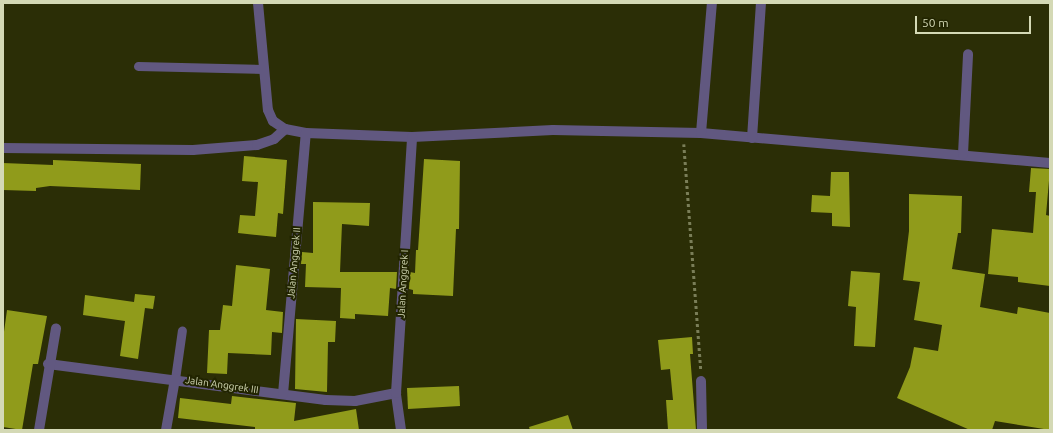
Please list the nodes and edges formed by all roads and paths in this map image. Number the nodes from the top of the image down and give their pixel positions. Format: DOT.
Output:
graph roads {
  1 [pos="258,3"];
  2 [pos="712,3"];
  3 [pos="761,3"];
  4 [pos="968,54"];
  5 [pos="138,66"];
  6 [pos="263,69"];
  7 [pos="285,129"];
  8 [pos="306,133"];
  9 [pos="684,133"];
  10 [pos="701,133"];
  11 [pos="412,137"];
  12 [pos="752,138"];
  13 [pos="3,148"];
  14 [pos="963,154"];
  15 [pos="1050,163"];
  16 [pos="56,328"];
  17 [pos="182,330"];
  18 [pos="48,364"];
  19 [pos="175,379"];
  20 [pos="701,381"];
  21 [pos="396,393"];
  22 [pos="283,394"];
  23 [pos="39,430"];
  24 [pos="166,430"];
  25 [pos="401,430"];
  26 [pos="702,430"];
  1 -- 6 [label="street"];
  2 -- 10 [label="street"];
  3 -- 12 [label="street"];
  4 -- 14 [label="street"];
  5 -- 6 [label="lane"];
  6 -- 7 [label="street"];
  7 -- 8 [label="street"];
  7 -- 13 [label="street"];
  8 -- 11 [label="street"];
  8 -- 22 [label="street, Jalan Anggrek II"];
  9 -- 10 [label="street"];
  9 -- 11 [label="street"];
  9 -- 20 [label="path"];
  10 -- 12 [label="street"];
  11 -- 21 [label="street, Jalan Anggrek I"];
  12 -- 14 [label="street"];
  14 -- 15 [label="street"];
  16 -- 18 [label="street"];
  17 -- 19 [label="lane"];
  18 -- 19 [label="street, Jalan Anggrek III"];
  18 -- 23 [label="street"];
  19 -- 22 [label="street, Jalan Anggrek III"];
  19 -- 24 [label="street"];
  20 -- 26 [label="street"];
  21 -- 22 [label="street, Jalan Anggrek III"];
  21 -- 25 [label="street, Jalan Anggrek I"];
}
